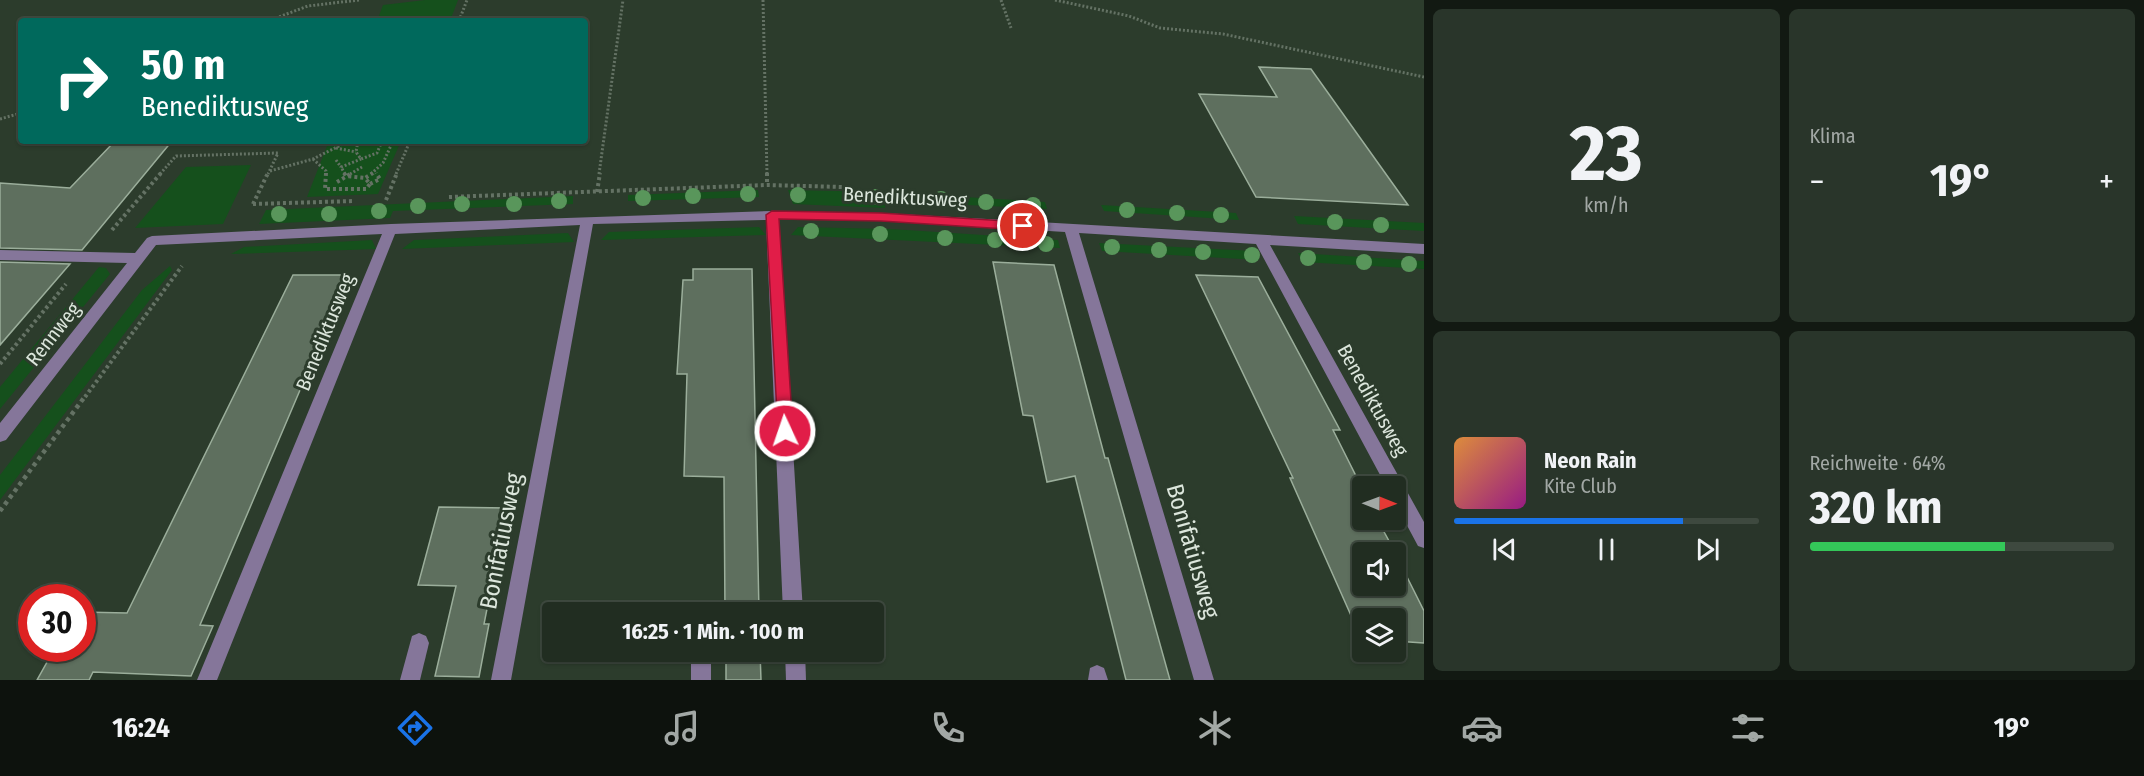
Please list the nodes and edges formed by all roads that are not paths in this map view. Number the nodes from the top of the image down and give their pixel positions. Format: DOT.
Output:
graph roads {
  1 [pos="772,215"];
  2 [pos="590,220"];
  3 [pos="391,228"];
  4 [pos="1071,229"];
  5 [pos="152,241"];
  6 [pos="1261,241"];
  7 [pos="1424,249"];
  8 [pos="0,255"];
  9 [pos="138,258"];
  10 [pos="0,435"];
  11 [pos="1390,476"];
  12 [pos="1406,507"];
  13 [pos="1424,540"];
  14 [pos="793,602"];
  15 [pos="419,643"];
  16 [pos="701,662"];
  17 [pos="795,662"];
  18 [pos="207,680"];
  19 [pos="410,680"];
  20 [pos="501,680"];
  21 [pos="701,680"];
  22 [pos="796,680"];
  23 [pos="1204,680"];
  1 -- 2 [label="street, Benediktusweg"];
  1 -- 4 [label="street, Benediktusweg"];
  1 -- 14 [label="street"];
  2 -- 3 [label="street, Benediktusweg"];
  2 -- 20 [label="street, Bonifatiusweg"];
  3 -- 5 [label="street, Benediktusweg"];
  3 -- 18 [label="street, Benediktusweg"];
  4 -- 6 [label="street, Benediktusweg"];
  4 -- 23 [label="street, Bonifatiusweg"];
  5 -- 9 [label="street, Rennweg"];
  6 -- 7 [label="street, Benediktusweg"];
  6 -- 11 [label="street, Benediktusweg"];
  8 -- 9 [label="street"];
  9 -- 10 [label="street, Rennweg"];
  12 -- 13 [label="street, Benediktusweg"];
  15 -- 19 [label="street"];
  16 -- 21 [label="street"];
  17 -- 22 [label="street"];
}
